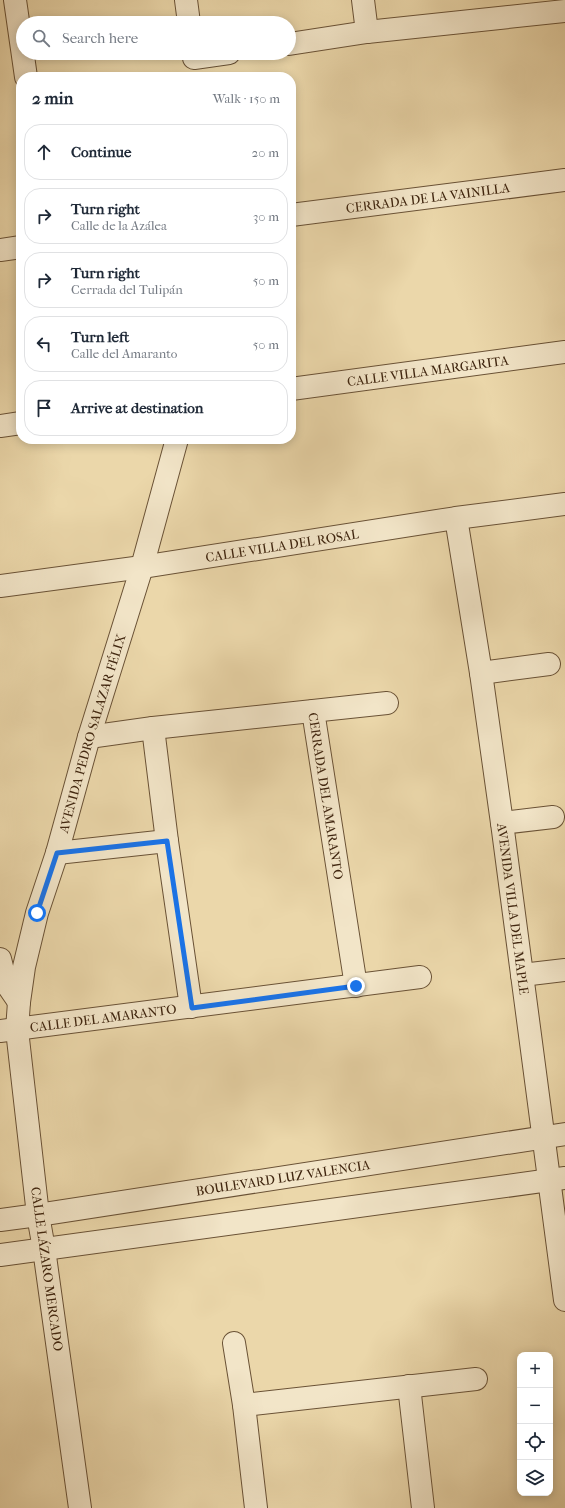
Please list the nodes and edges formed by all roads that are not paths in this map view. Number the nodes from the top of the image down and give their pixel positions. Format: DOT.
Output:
graph roads {
  1 [pos="15,0"];
  2 [pos="186,0"];
  3 [pos="363,0"];
  4 [pos="565,11"];
  5 [pos="17,16"];
  6 [pos="188,16"];
  7 [pos="367,32"];
  8 [pos="296,43"];
  9 [pos="24,60"];
  10 [pos="205,60"];
  11 [pos="195,63"];
  12 [pos="25,72"];
  13 [pos="565,180"];
  14 [pos="296,214"];
  15 [pos="16,248"];
  16 [pos="0,250"];
  17 [pos="565,352"];
  18 [pos="296,388"];
  19 [pos="16,424"];
  20 [pos="0,426"];
  21 [pos="176,444"];
  22 [pos="565,504"];
  23 [pos="456,518"];
  24 [pos="142,567"];
  25 [pos="0,586"];
  26 [pos="549,664"];
  27 [pos="481,673"];
  28 [pos="387,703"];
  29 [pos="313,711"];
  30 [pos="153,728"];
  31 [pos="90,737"];
  32 [pos="553,817"];
  33 [pos="502,823"];
  34 [pos="167,841"];
  35 [pos="57,853"];
  36 [pos="0,959"];
  37 [pos="565,970"];
  38 [pos="522,975"];
  39 [pos="420,977"];
  40 [pos="356,986"];
  41 [pos="19,1002"];
  42 [pos="192,1008"];
  43 [pos="9,1031"];
  44 [pos="565,1134"];
  45 [pos="544,1136"];
  46 [pos="557,1179"];
  47 [pos="38,1215"];
  48 [pos="0,1220"];
  49 [pos="44,1249"];
  50 [pos="0,1255"];
  51 [pos="565,1300"];
  52 [pos="234,1343"];
  53 [pos="476,1379"];
  54 [pos="409,1386"];
  55 [pos="244,1405"];
  56 [pos="80,1508"];
  57 [pos="256,1508"];
  58 [pos="423,1508"];
  1 -- 5 [label="street"];
  2 -- 6 [label="street"];
  3 -- 7 [label="street"];
  4 -- 7 [label="street"];
  7 -- 8 [label="street"];
  9 -- 12 [label="street"];
  10 -- 11 [label="street"];
  13 -- 14 [label="street, CERRADA DE LA VAINILLA"];
  15 -- 16 [label="street"];
  17 -- 18 [label="street, CALLE VILLA MARGARITA"];
  19 -- 20 [label="street"];
  21 -- 24 [label="street, AVENIDA PEDRO SALAZAR FÉLIX"];
  22 -- 23 [label="street, CALLE VILLA DEL ROSAL"];
  23 -- 24 [label="street, CALLE VILLA DEL ROSAL"];
  23 -- 27 [label="street, AVENIDA VILLA DEL MAPLE"];
  24 -- 25 [label="street, CALLE VILLA DEL ROSAL"];
  24 -- 31 [label="street, AVENIDA PEDRO SALAZAR FÉLIX"];
  26 -- 27 [label="street"];
  27 -- 33 [label="street, AVENIDA VILLA DEL MAPLE"];
  28 -- 29 [label="street"];
  29 -- 30 [label="street, CERRADA DEL AMARANTO"];
  29 -- 40 [label="street, CERRADA DEL AMARANTO"];
  30 -- 31 [label="street, CERRADA DEL AMARANTO"];
  30 -- 34 [label="street"];
  31 -- 35 [label="street, AVENIDA PEDRO SALAZAR FÉLIX"];
  32 -- 33 [label="street"];
  33 -- 38 [label="street, AVENIDA VILLA DEL MAPLE"];
  34 -- 35 [label="street"];
  34 -- 42 [label="street"];
  35 -- 41 [label="street, AVENIDA PEDRO SALAZAR FÉLIX"];
  36 -- 41 [label="street"];
  37 -- 38 [label="street"];
  38 -- 45 [label="street, AVENIDA VILLA DEL MAPLE"];
  39 -- 40 [label="street, CALLE DEL AMARANTO"];
  40 -- 42 [label="street, CALLE DEL AMARANTO"];
  41 -- 43 [label="street, AVENIDA PEDRO SALAZAR FÉLIX"];
  42 -- 43 [label="street, CALLE DEL AMARANTO"];
  43 -- 47 [label="street, CALLE LÁZARO MERCADO"];
  44 -- 45 [label="street, BOULEVARD LUZ VALENCIA"];
  45 -- 46 [label="street, AVENIDA VILLA DEL MAPLE"];
  45 -- 47 [label="street, BOULEVARD LUZ VALENCIA"];
  46 -- 49 [label="street"];
  46 -- 51 [label="street, AVENIDA VILLA DEL MAPLE"];
  47 -- 48 [label="street, BOULEVARD LUZ VALENCIA"];
  47 -- 49 [label="street, CALLE LÁZARO MERCADO"];
  49 -- 50 [label="street"];
  49 -- 56 [label="street, CALLE LÁZARO MERCADO"];
  52 -- 55 [label="street"];
  53 -- 54 [label="street"];
  54 -- 55 [label="street"];
  54 -- 58 [label="street"];
  55 -- 57 [label="street"];
}
